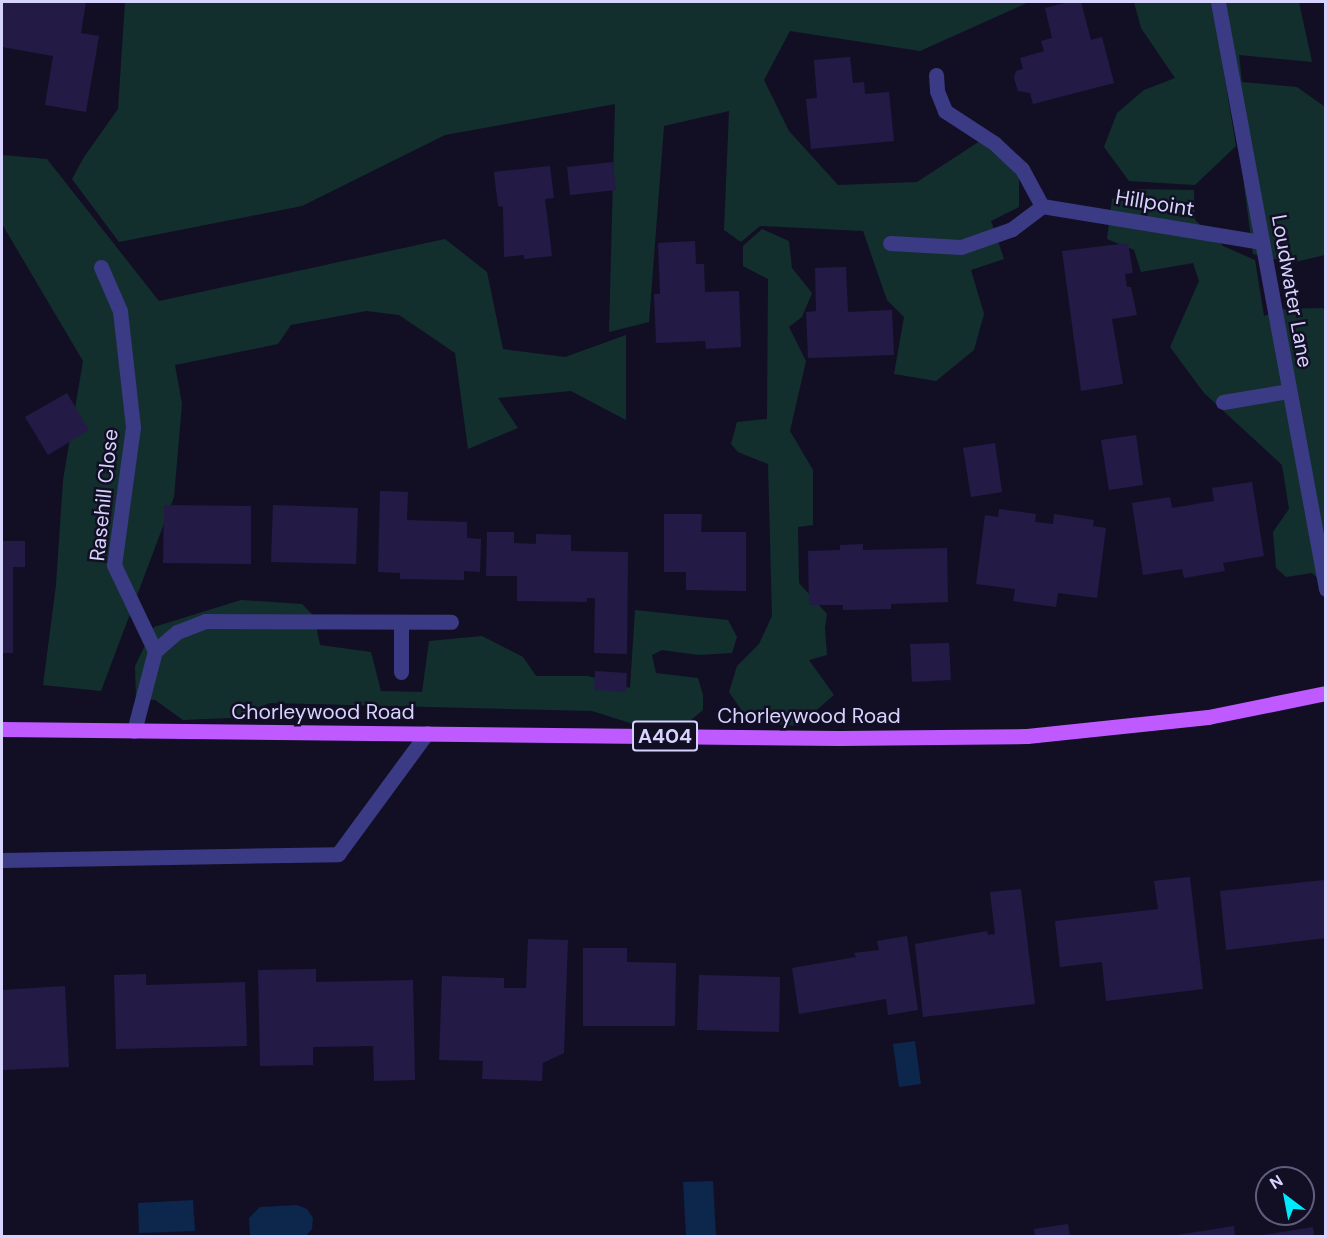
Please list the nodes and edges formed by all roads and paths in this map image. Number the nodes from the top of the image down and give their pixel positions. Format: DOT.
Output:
graph roads {
  1 [pos="1218,2"];
  2 [pos="936,75"];
  3 [pos="1042,206"];
  4 [pos="1262,242"];
  5 [pos="890,243"];
  6 [pos="101,267"];
  7 [pos="1289,391"];
  8 [pos="1223,402"];
  9 [pos="1326,589"];
  10 [pos="401,622"];
  11 [pos="452,622"];
  12 [pos="155,651"];
  13 [pos="401,672"];
  14 [pos="1326,693"];
  15 [pos="2,729"];
  16 [pos="134,731"];
  17 [pos="427,733"];
  18 [pos="2,860"];
  1 -- 4 [label="street, Loudwater Lane"];
  2 -- 3 [label="street"];
  3 -- 4 [label="street, Hillpoint"];
  3 -- 5 [label="street"];
  4 -- 7 [label="street, Loudwater Lane"];
  6 -- 12 [label="street, Rasehill Close"];
  7 -- 8 [label="street"];
  7 -- 9 [label="street, Loudwater Lane"];
  10 -- 11 [label="street"];
  10 -- 12 [label="street"];
  10 -- 13 [label="street"];
  12 -- 16 [label="street"];
  14 -- 17 [label="main road, Chorleywood Road / A404"];
  15 -- 16 [label="main road, Chorleywood Road / A404"];
  16 -- 17 [label="main road, Chorleywood Road / A404"];
  17 -- 18 [label="street"];
}
